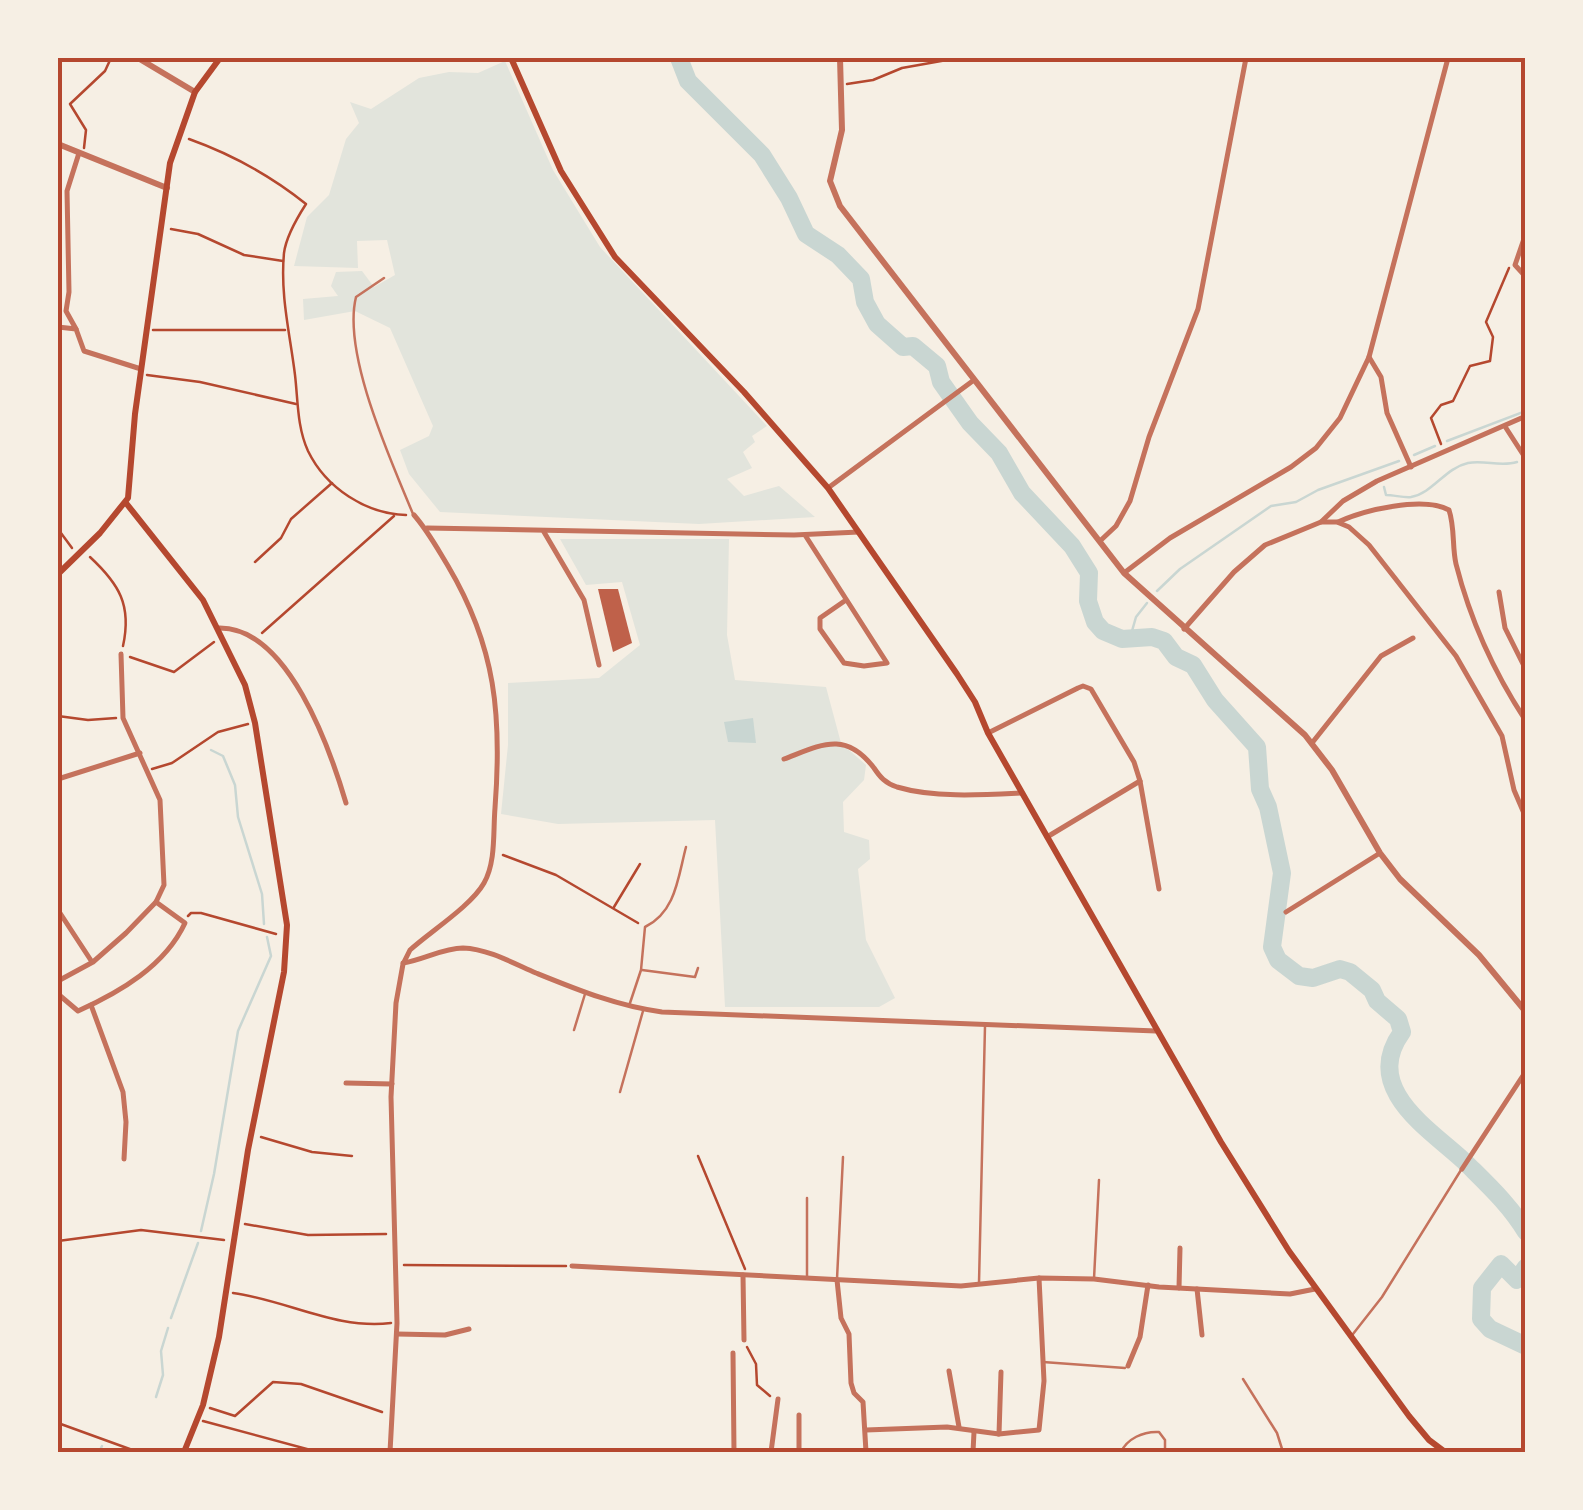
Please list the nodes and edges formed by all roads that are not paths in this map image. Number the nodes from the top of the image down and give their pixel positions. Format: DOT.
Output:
graph roads {
  1 [pos="138,58"];
  2 [pos="158,58"];
  3 [pos="220,58"];
  4 [pos="511,58"];
  5 [pos="840,58"];
  6 [pos="1246,58"];
  7 [pos="1448,58"];
  8 [pos="159,68"];
  9 [pos="195,92"];
  10 [pos="58,144"];
  11 [pos="81,153"];
  12 [pos="167,188"];
  13 [pos="1526,234"];
  14 [pos="1526,277"];
  15 [pos="384,278"];
  16 [pos="58,328"];
  17 [pos="76,330"];
  18 [pos="1368,357"];
  19 [pos="141,372"];
  20 [pos="970,382"];
  21 [pos="1526,416"];
  22 [pos="1506,427"];
  23 [pos="1526,459"];
  24 [pos="1411,467"];
  25 [pos="828,488"];
  26 [pos="126,503"];
  27 [pos="414,515"];
  28 [pos="1320,522"];
  29 [pos="1337,522"];
  30 [pos="426,528"];
  31 [pos="544,532"];
  32 [pos="859,532"];
  33 [pos="805,535"];
  34 [pos="1100,541"];
  35 [pos="1124,573"];
  36 [pos="58,574"];
  37 [pos="1499,592"];
  38 [pos="846,600"];
  39 [pos="1184,629"];
  40 [pos="221,631"];
  41 [pos="1413,638"];
  42 [pos="121,654"];
  43 [pos="600,665"];
  44 [pos="1526,670"];
  45 [pos="1526,721"];
  46 [pos="988,733"];
  47 [pos="1312,742"];
  48 [pos="140,754"];
  49 [pos="784,759"];
  50 [pos="58,780"];
  51 [pos="1140,781"];
  52 [pos="1023,793"];
  53 [pos="346,803"];
  54 [pos="1526,818"];
  55 [pos="1047,837"];
  56 [pos="686,846"];
  57 [pos="1379,854"];
  58 [pos="1159,889"];
  59 [pos="156,902"];
  60 [pos="58,910"];
  61 [pos="1286,912"];
  62 [pos="92,962"];
  63 [pos="402,964"];
  64 [pos="698,968"];
  65 [pos="641,970"];
  66 [pos="58,981"];
  67 [pos="586,993"];
  68 [pos="59,999"];
  69 [pos="91,1005"];
  70 [pos="628,1008"];
  71 [pos="644,1010"];
  72 [pos="1526,1012"];
  73 [pos="985,1026"];
  74 [pos="574,1030"];
  75 [pos="1156,1032"];
  76 [pos="1526,1071"];
  77 [pos="346,1083"];
  78 [pos="392,1084"];
  79 [pos="620,1092"];
  80 [pos="843,1157"];
  81 [pos="124,1159"];
  82 [pos="1462,1169"];
  83 [pos="1099,1180"];
  84 [pos="807,1198"];
  85 [pos="1180,1248"];
  86 [pos="572,1266"];
  87 [pos="745,1275"];
  88 [pos="807,1278"];
  89 [pos="1038,1278"];
  90 [pos="1094,1279"];
  91 [pos="837,1280"];
  92 [pos="979,1284"];
  93 [pos="1148,1285"];
  94 [pos="1179,1288"];
  95 [pos="1197,1289"];
  96 [pos="1315,1289"];
  97 [pos="469,1330"];
  98 [pos="397,1334"];
  99 [pos="1352,1335"];
  100 [pos="1202,1336"];
  101 [pos="744,1340"];
  102 [pos="734,1353"];
  103 [pos="1042,1362"];
  104 [pos="1128,1366"];
  105 [pos="949,1371"];
  106 [pos="1001,1372"];
  107 [pos="1243,1379"];
  108 [pos="778,1400"];
  109 [pos="799,1415"];
  110 [pos="959,1427"];
  111 [pos="866,1430"];
  112 [pos="974,1432"];
  113 [pos="999,1434"];
  114 [pos="184,1452"];
  115 [pos="390,1452"];
  116 [pos="734,1452"];
  117 [pos="770,1452"];
  118 [pos="799,1452"];
  119 [pos="866,1452"];
  120 [pos="973,1452"];
  121 [pos="1121,1452"];
  122 [pos="1165,1452"];
  123 [pos="1283,1452"];
  124 [pos="1444,1452"];
  1 -- 8 [label="street"];
  2 -- 8 [label="street"];
  3 -- 9 [label="main road"];
  4 -- 25 [label="main road"];
  5 -- 20 [label="street"];
  6 -- 34 [label="street"];
  7 -- 18 [label="street"];
  8 -- 9 [label="street"];
  9 -- 12 [label="main road"];
  10 -- 11 [label="street"];
  11 -- 12 [label="street"];
  11 -- 17 [label="street"];
  12 -- 19 [label="main road"];
  13 -- 14 [label="street"];
  15 -- 27 [label="lane"];
  16 -- 17 [label="street"];
  17 -- 19 [label="street"];
  18 -- 24 [label="street"];
  18 -- 35 [label="street"];
  19 -- 26 [label="main road"];
  20 -- 25 [label="street"];
  20 -- 34 [label="street"];
  21 -- 22 [label="street"];
  22 -- 23 [label="street"];
  22 -- 24 [label="street"];
  24 -- 28 [label="street"];
  25 -- 32 [label="main road"];
  26 -- 36 [label="main road"];
  26 -- 40 [label="main road"];
  27 -- 30 [label="street"];
  28 -- 29 [label="street"];
  28 -- 39 [label="street"];
  29 -- 45 [label="street"];
  29 -- 54 [label="street"];
  30 -- 31 [label="street"];
  30 -- 63 [label="street"];
  31 -- 33 [label="street"];
  31 -- 43 [label="street"];
  32 -- 33 [label="street"];
  32 -- 46 [label="main road"];
  33 -- 38 [label="street"];
  34 -- 35 [label="street"];
  35 -- 39 [label="street"];
  37 -- 44 [label="street"];
  38 -- 38 [label="street"];
  39 -- 47 [label="street"];
  40 -- 53 [label="street"];
  40 -- 114 [label="main road"];
  41 -- 47 [label="street"];
  42 -- 48 [label="street"];
  46 -- 51 [label="street"];
  46 -- 52 [label="main road"];
  47 -- 57 [label="street"];
  48 -- 50 [label="street"];
  48 -- 59 [label="street"];
  49 -- 52 [label="street"];
  51 -- 55 [label="street"];
  51 -- 58 [label="street"];
  52 -- 55 [label="main road"];
  55 -- 75 [label="main road"];
  56 -- 65 [label="lane"];
  57 -- 61 [label="street"];
  57 -- 72 [label="street"];
  59 -- 62 [label="street"];
  59 -- 69 [label="street"];
  60 -- 62 [label="street"];
  62 -- 66 [label="street"];
  63 -- 67 [label="street"];
  63 -- 78 [label="street"];
  64 -- 65 [label="lane"];
  65 -- 70 [label="lane"];
  67 -- 70 [label="street"];
  67 -- 74 [label="lane"];
  68 -- 69 [label="street"];
  69 -- 81 [label="street"];
  70 -- 71 [label="street"];
  71 -- 73 [label="street"];
  71 -- 79 [label="lane"];
  73 -- 75 [label="street"];
  73 -- 92 [label="lane"];
  75 -- 96 [label="main road"];
  76 -- 82 [label="street"];
  77 -- 78 [label="street"];
  78 -- 98 [label="street"];
  80 -- 91 [label="lane"];
  82 -- 99 [label="lane"];
  83 -- 90 [label="lane"];
  84 -- 88 [label="lane"];
  85 -- 94 [label="street"];
  86 -- 87 [label="street"];
  87 -- 88 [label="street"];
  87 -- 101 [label="street"];
  88 -- 91 [label="street"];
  89 -- 90 [label="street"];
  89 -- 92 [label="street"];
  89 -- 103 [label="street"];
  90 -- 93 [label="street"];
  91 -- 92 [label="street"];
  91 -- 111 [label="street"];
  93 -- 94 [label="street"];
  93 -- 104 [label="street"];
  94 -- 95 [label="street"];
  95 -- 96 [label="street"];
  95 -- 100 [label="street"];
  96 -- 99 [label="main road"];
  97 -- 98 [label="street"];
  98 -- 115 [label="street"];
  99 -- 124 [label="main road"];
  102 -- 116 [label="street"];
  103 -- 104 [label="lane"];
  103 -- 113 [label="street"];
  105 -- 110 [label="street"];
  106 -- 113 [label="street"];
  107 -- 123 [label="lane"];
  108 -- 117 [label="street"];
  109 -- 118 [label="street"];
  110 -- 111 [label="street"];
  110 -- 112 [label="street"];
  111 -- 119 [label="street"];
  112 -- 113 [label="street"];
  112 -- 120 [label="street"];
  121 -- 122 [label="lane"];
}
